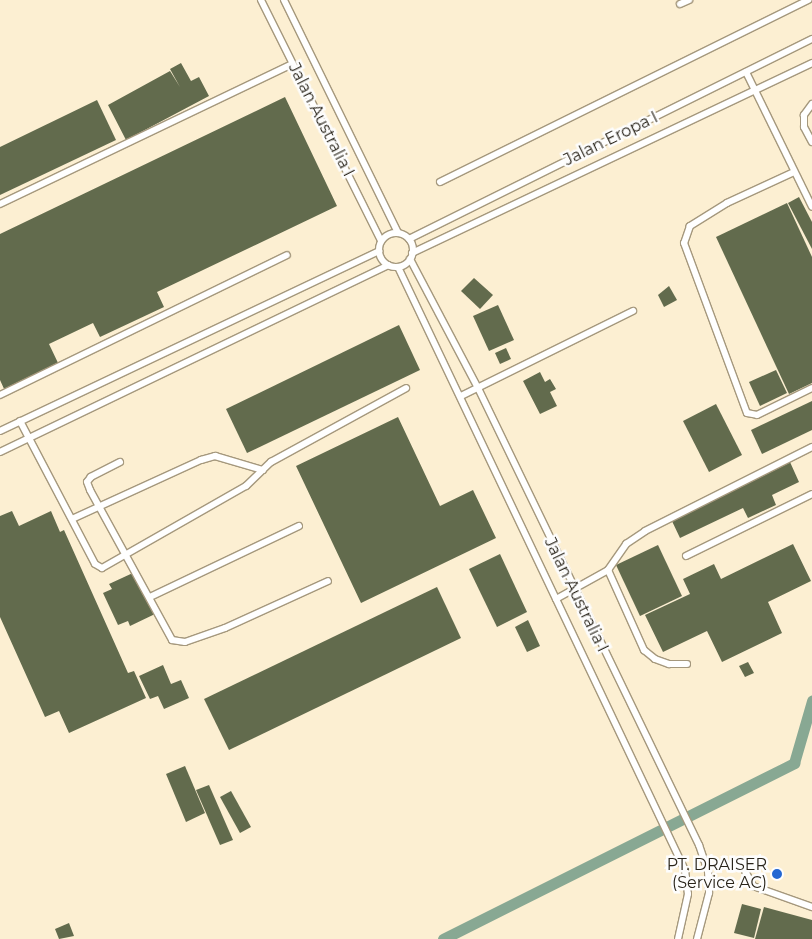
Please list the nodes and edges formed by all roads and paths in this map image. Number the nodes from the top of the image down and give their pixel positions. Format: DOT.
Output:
graph roads {
  1 [pos="261,0"];
  2 [pos="284,0"];
  3 [pos="689,0"];
  4 [pos="808,0"];
  5 [pos="680,4"];
  6 [pos="812,39"];
  7 [pos="812,63"];
  8 [pos="292,64"];
  9 [pos="746,72"];
  10 [pos="756,90"];
  11 [pos="812,104"];
  12 [pos="812,142"];
  13 [pos="794,172"];
  14 [pos="440,182"];
  15 [pos="0,204"];
  16 [pos="812,207"];
  17 [pos="398,233"];
  18 [pos="409,239"];
  19 [pos="382,240"];
  20 [pos="379,251"];
  21 [pos="287,255"];
  22 [pos="411,256"];
  23 [pos="388,265"];
  24 [pos="398,267"];
  25 [pos="633,311"];
  26 [pos="406,388"];
  27 [pos="478,388"];
  28 [pos="812,388"];
  29 [pos="0,395"];
  30 [pos="461,396"];
  31 [pos="20,421"];
  32 [pos="0,431"];
  33 [pos="30,438"];
  34 [pos="812,447"];
  35 [pos="0,452"];
  36 [pos="120,462"];
  37 [pos="263,470"];
  38 [pos="812,494"];
  39 [pos="97,508"];
  40 [pos="72,519"];
  41 [pos="299,526"];
  42 [pos="127,556"];
  43 [pos="686,556"];
  44 [pos="608,570"];
  45 [pos="328,581"];
  46 [pos="573,589"];
  47 [pos="150,597"];
  48 [pos="556,599"];
  49 [pos="687,664"];
  50 [pos="745,871"];
  51 [pos="812,907"];
  52 [pos="678,939"];
  53 [pos="697,939"];
  1 -- 8 [label="lane, Jalan Australia I"];
  2 -- 17 [label="lane, Jalan Australia I"];
  3 -- 5 [label="lane"];
  4 -- 14 [label="lane"];
  6 -- 9 [label="lane, Jalan Eropa I"];
  7 -- 10 [label="lane, Jalan Eropa I"];
  8 -- 15 [label="lane"];
  8 -- 19 [label="lane, Jalan Australia I"];
  9 -- 10 [label="lane"];
  9 -- 18 [label="lane, Jalan Eropa I"];
  10 -- 13 [label="lane"];
  10 -- 22 [label="lane, Jalan Eropa I"];
  11 -- 12 [label="lane"];
  13 -- 16 [label="lane"];
  13 -- 28 [label="lane"];
  17 -- 18 [label="lane"];
  17 -- 19 [label="lane"];
  18 -- 22 [label="lane, Jalan Australia I"];
  19 -- 20 [label="lane"];
  20 -- 23 [label="lane"];
  20 -- 31 [label="lane"];
  21 -- 29 [label="lane"];
  22 -- 24 [label="lane"];
  22 -- 27 [label="lane, Jalan Australia I"];
  23 -- 24 [label="lane"];
  23 -- 33 [label="lane"];
  24 -- 30 [label="lane, Jalan Australia I"];
  25 -- 27 [label="lane"];
  26 -- 37 [label="lane"];
  27 -- 30 [label="lane"];
  27 -- 46 [label="lane, Jalan Australia I"];
  30 -- 48 [label="lane, Jalan Australia I"];
  31 -- 32 [label="lane"];
  31 -- 33 [label="lane"];
  33 -- 35 [label="lane"];
  33 -- 40 [label="lane"];
  34 -- 44 [label="lane"];
  36 -- 39 [label="lane"];
  37 -- 39 [label="lane"];
  37 -- 42 [label="lane"];
  38 -- 43 [label="lane"];
  39 -- 40 [label="lane"];
  39 -- 42 [label="lane"];
  40 -- 42 [label="lane"];
  41 -- 47 [label="lane"];
  42 -- 47 [label="lane"];
  44 -- 46 [label="lane"];
  44 -- 49 [label="lane"];
  45 -- 47 [label="lane"];
  46 -- 48 [label="lane"];
  46 -- 53 [label="lane, Jalan Australia I"];
  48 -- 52 [label="lane, Jalan Australia I"];
  50 -- 51 [label="lane"];
}
